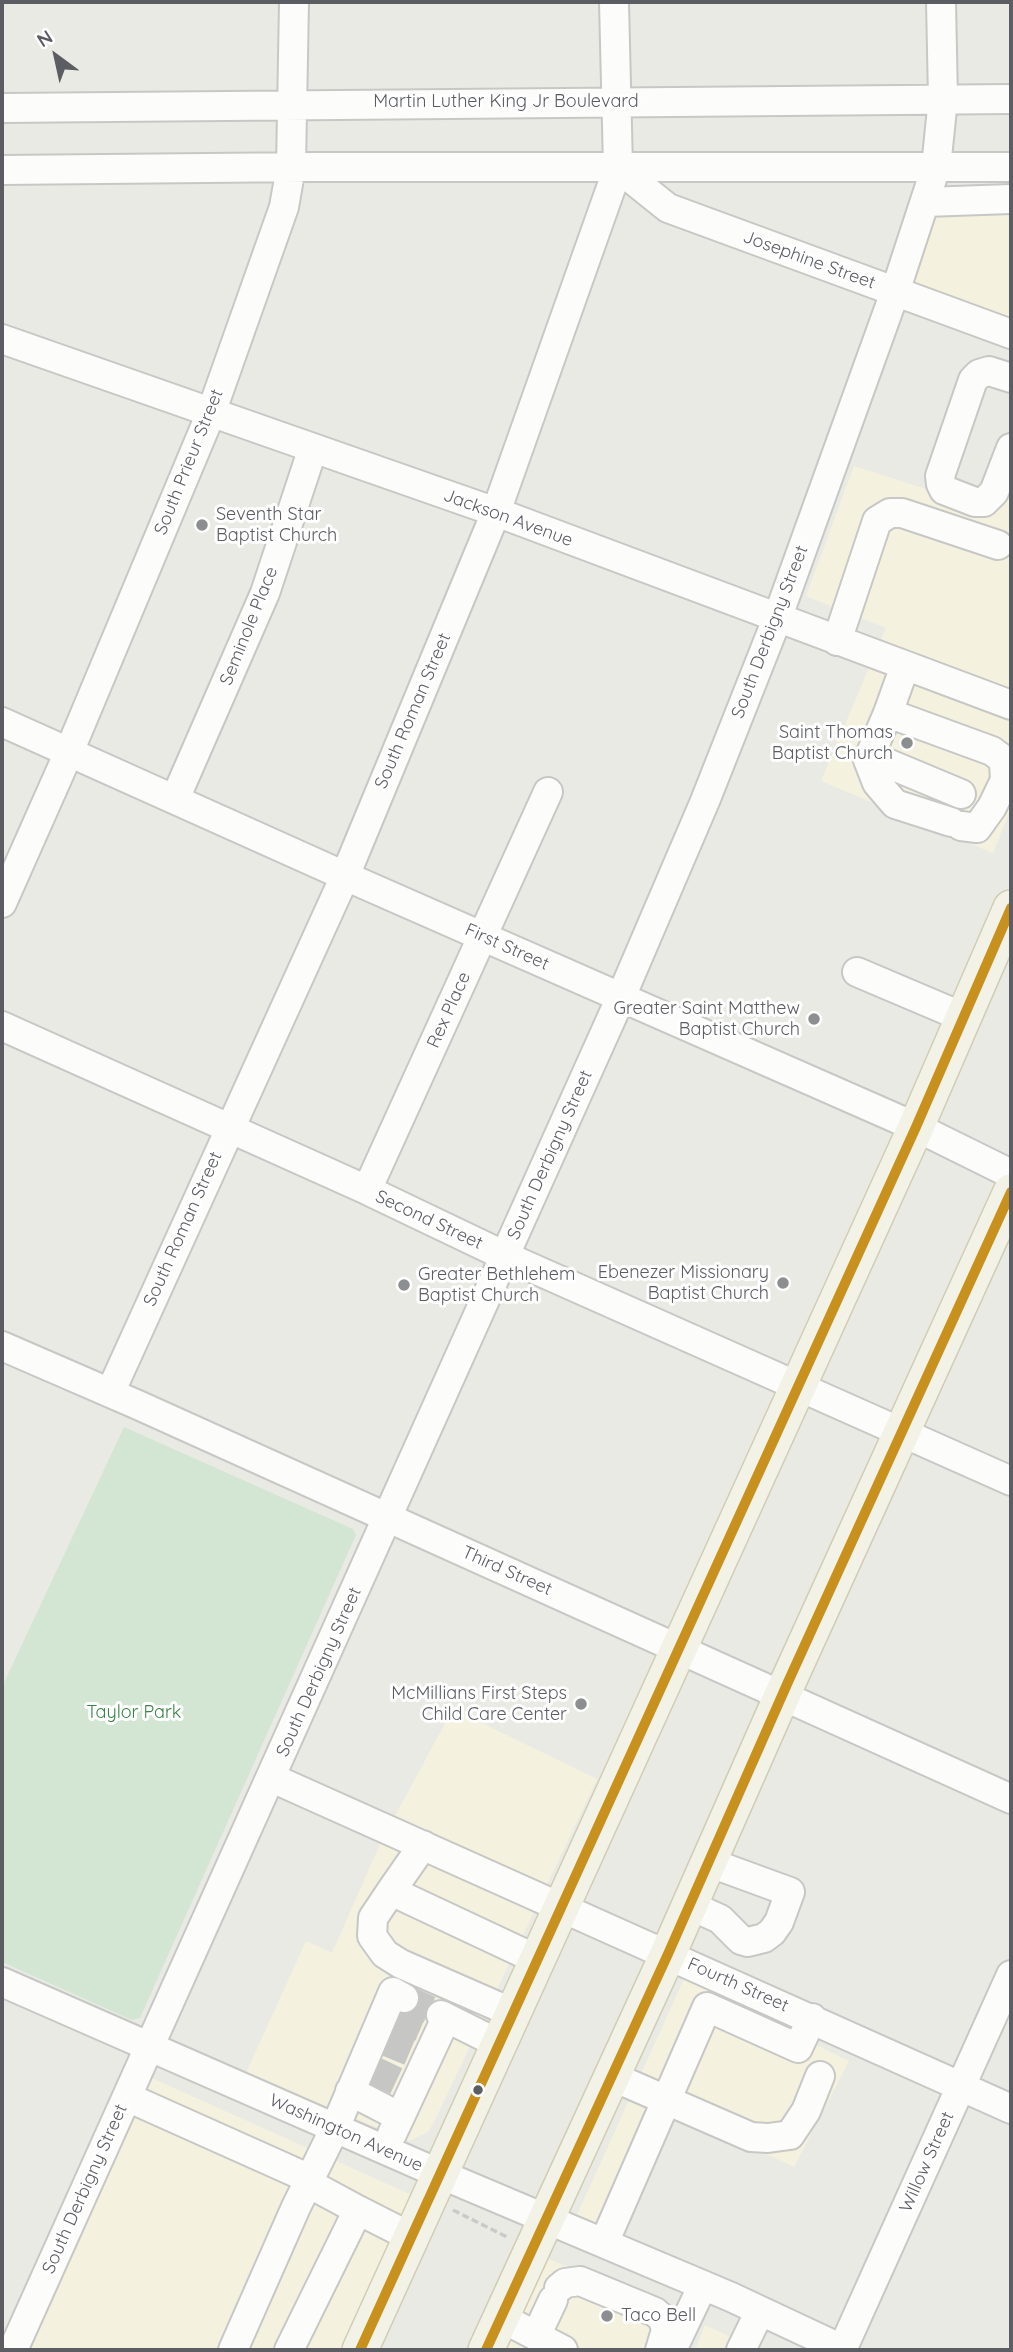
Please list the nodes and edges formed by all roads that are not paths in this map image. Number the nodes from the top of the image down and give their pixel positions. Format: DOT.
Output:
graph roads {
  1 [pos="293,2"];
  2 [pos="614,2"];
  3 [pos="941,2"];
  4 [pos="943,99"];
  5 [pos="1011,99"];
  6 [pos="615,101"];
  7 [pos="293,104"];
  8 [pos="2,108"];
  9 [pos="291,167"];
  10 [pos="936,167"];
  11 [pos="1011,167"];
  12 [pos="618,168"];
  13 [pos="2,170"];
  14 [pos="1011,199"];
  15 [pos="925,202"];
  16 [pos="895,292"];
  17 [pos="1011,334"];
  18 [pos="2,339"];
  19 [pos="1011,379"];
  20 [pos="211,413"];
  21 [pos="1011,448"];
  22 [pos="313,449"];
  23 [pos="496,512"];
  24 [pos="998,545"];
  25 [pos="777,619"];
  26 [pos="837,641"];
  27 [pos="905,666"];
  28 [pos="1011,705"];
  29 [pos="888,713"];
  30 [pos="2,722"];
  31 [pos="69,752"];
  32 [pos="870,755"];
  33 [pos="1008,781"];
  34 [pos="548,792"];
  35 [pos="175,799"];
  36 [pos="975,800"];
  37 [pos="345,876"];
  38 [pos="2,903"];
  39 [pos="1008,923"];
  40 [pos="482,937"];
  41 [pos="857,972"];
  42 [pos="621,997"];
  43 [pos="962,1017"];
  44 [pos="2,1026"];
  45 [pos="915,1127"];
  46 [pos="228,1128"];
  47 [pos="1011,1174"];
  48 [pos="367,1191"];
  49 [pos="1011,1192"];
  50 [pos="505,1256"];
  51 [pos="2,1346"];
  52 [pos="797,1386"];
  53 [pos="110,1393"];
  54 [pos="901,1432"];
  55 [pos="1011,1481"];
  56 [pos="388,1517"];
  57 [pos="679,1649"];
  58 [pos="782,1695"];
  59 [pos="272,1778"];
  60 [pos="1011,1799"];
  61 [pos="423,1845"];
  62 [pos="708,1862"];
  63 [pos="391,1891"];
  64 [pos="689,1905"];
  65 [pos="422,1906"];
  66 [pos="562,1908"];
  67 [pos="668,1954"];
  68 [pos="538,1960"];
  69 [pos="1011,1975"];
  70 [pos="2,1982"];
  71 [pos="811,2018"];
  72 [pos="499,2019"];
  73 [pos="388,2021"];
  74 [pos="149,2047"];
  75 [pos="611,2076"];
  76 [pos="820,2076"];
  77 [pos="961,2086"];
  78 [pos="350,2091"];
  79 [pos="127,2097"];
  80 [pos="667,2099"];
  81 [pos="1011,2109"];
  82 [pos="400,2117"];
  83 [pos="335,2128"];
  84 [pos="385,2150"];
  85 [pos="308,2182"];
  86 [pos="441,2189"];
  87 [pos="358,2210"];
  88 [pos="545,2218"];
  89 [pos="411,2237"];
  90 [pos="604,2243"];
  91 [pos="703,2285"];
  92 [pos="761,2311"];
  93 [pos="500,2317"];
  94 [pos="536,2336"];
  95 [pos="13,2350"];
  96 [pos="233,2350"];
  97 [pos="289,2350"];
  98 [pos="360,2350"];
  99 [pos="486,2350"];
  100 [pos="563,2350"];
  101 [pos="660,2350"];
  102 [pos="673,2350"];
  103 [pos="741,2350"];
  104 [pos="843,2350"];
  1 -- 7 [label="street, South Prieur Street"];
  2 -- 6 [label="street, South Roman Street"];
  3 -- 4 [label="street, South Derbigny Street"];
  4 -- 5 [label="street, Martin Luther King Jr Boulevard"];
  4 -- 6 [label="street, Martin Luther King Jr Boulevard"];
  4 -- 10 [label="street, South Derbigny Street"];
  6 -- 7 [label="street, Martin Luther King Jr Boulevard"];
  6 -- 12 [label="street, South Roman Street"];
  7 -- 8 [label="street, Martin Luther King Jr Boulevard"];
  7 -- 9 [label="street, South Prieur Street"];
  9 -- 12 [label="street"];
  9 -- 13 [label="street"];
  9 -- 20 [label="street, South Prieur Street"];
  10 -- 11 [label="street"];
  10 -- 12 [label="street"];
  10 -- 15 [label="street, South Derbigny Street"];
  12 -- 16 [label="street, Josephine Street"];
  12 -- 23 [label="street, South Roman Street"];
  14 -- 15 [label="street"];
  15 -- 16 [label="street, South Derbigny Street"];
  16 -- 17 [label="street, Josephine Street"];
  16 -- 25 [label="street, South Derbigny Street"];
  18 -- 20 [label="street, Jackson Avenue"];
  19 -- 21 [label="street"];
  20 -- 22 [label="street, Jackson Avenue"];
  20 -- 31 [label="street, South Prieur Street"];
  22 -- 23 [label="street, Jackson Avenue"];
  22 -- 35 [label="street, Seminole Place"];
  23 -- 25 [label="street, Jackson Avenue"];
  23 -- 37 [label="street, South Roman Street"];
  24 -- 26 [label="street"];
  25 -- 26 [label="street, Jackson Avenue"];
  25 -- 42 [label="street, South Derbigny Street"];
  26 -- 27 [label="street, Jackson Avenue"];
  27 -- 28 [label="street, Jackson Avenue"];
  27 -- 29 [label="street"];
  29 -- 32 [label="street"];
  29 -- 33 [label="street"];
  30 -- 31 [label="street, First Street"];
  31 -- 35 [label="street, First Street"];
  31 -- 38 [label="street, South Prieur Street"];
  32 -- 36 [label="street"];
  32 -- 36 [label="street"];
  33 -- 36 [label="street"];
  34 -- 40 [label="street, Rex Place"];
  35 -- 37 [label="street, First Street"];
  37 -- 40 [label="street, First Street"];
  37 -- 46 [label="street, South Roman Street"];
  39 -- 43 [label="main road"];
  40 -- 42 [label="street, First Street"];
  40 -- 48 [label="street, Rex Place"];
  41 -- 43 [label="street"];
  42 -- 45 [label="street, First Street"];
  42 -- 50 [label="street, South Derbigny Street"];
  43 -- 45 [label="main road"];
  44 -- 46 [label="street, Second Street"];
  45 -- 47 [label="street, First Street"];
  45 -- 52 [label="main road"];
  46 -- 48 [label="street, Second Street"];
  46 -- 53 [label="street, South Roman Street"];
  48 -- 50 [label="street, Second Street"];
  49 -- 54 [label="main road"];
  50 -- 52 [label="street, Second Street"];
  50 -- 56 [label="street, South Derbigny Street"];
  51 -- 53 [label="street, Third Street"];
  52 -- 54 [label="street, Second Street"];
  52 -- 57 [label="main road"];
  53 -- 56 [label="street, Third Street"];
  54 -- 55 [label="street, Second Street"];
  54 -- 58 [label="main road"];
  56 -- 57 [label="street, Third Street"];
  56 -- 59 [label="street, South Derbigny Street"];
  57 -- 58 [label="street, Third Street"];
  57 -- 66 [label="main road"];
  58 -- 60 [label="street, Third Street"];
  58 -- 62 [label="main road"];
  59 -- 61 [label="street, Fourth Street"];
  59 -- 74 [label="street, South Derbigny Street"];
  61 -- 63 [label="street"];
  61 -- 66 [label="street, Fourth Street"];
  62 -- 64 [label="main road"];
  62 -- 64 [label="street"];
  63 -- 65 [label="street"];
  63 -- 72 [label="street"];
  64 -- 67 [label="main road"];
  65 -- 68 [label="street"];
  65 -- 72 [label="street"];
  66 -- 67 [label="street, Fourth Street"];
  66 -- 68 [label="main road"];
  67 -- 71 [label="street, Fourth Street"];
  67 -- 75 [label="main road"];
  68 -- 72 [label="main road"];
  69 -- 77 [label="street, Willow Street"];
  70 -- 74 [label="street, Washington Avenue"];
  71 -- 77 [label="street, Fourth Street"];
  71 -- 80 [label="street"];
  72 -- 82 [label="street"];
  72 -- 86 [label="main road"];
  73 -- 78 [label="street"];
  74 -- 79 [label="street, South Derbigny Street"];
  74 -- 83 [label="street, Washington Avenue"];
  75 -- 80 [label="street"];
  75 -- 88 [label="main road"];
  76 -- 80 [label="street"];
  77 -- 81 [label="street, Fourth Street"];
  77 -- 104 [label="street, Willow Street"];
  78 -- 82 [label="street"];
  78 -- 83 [label="street"];
  79 -- 85 [label="street"];
  79 -- 95 [label="street, South Derbigny Street"];
  80 -- 90 [label="street"];
  82 -- 84 [label="street"];
  83 -- 84 [label="street, Washington Avenue"];
  83 -- 85 [label="street"];
  84 -- 86 [label="street, Washington Avenue"];
  85 -- 87 [label="street"];
  85 -- 96 [label="street"];
  86 -- 88 [label="street, Washington Avenue"];
  86 -- 89 [label="main road"];
  87 -- 89 [label="street"];
  87 -- 97 [label="street"];
  88 -- 90 [label="street, Washington Avenue"];
  88 -- 93 [label="main road"];
  89 -- 98 [label="main road"];
  90 -- 91 [label="street, Washington Avenue"];
  91 -- 92 [label="street, Washington Avenue"];
  91 -- 102 [label="street"];
  92 -- 103 [label="street"];
  92 -- 104 [label="street, Washington Avenue"];
  93 -- 94 [label="street"];
  93 -- 99 [label="main road"];
  94 -- 100 [label="street"];
  94 -- 101 [label="street"];
}
